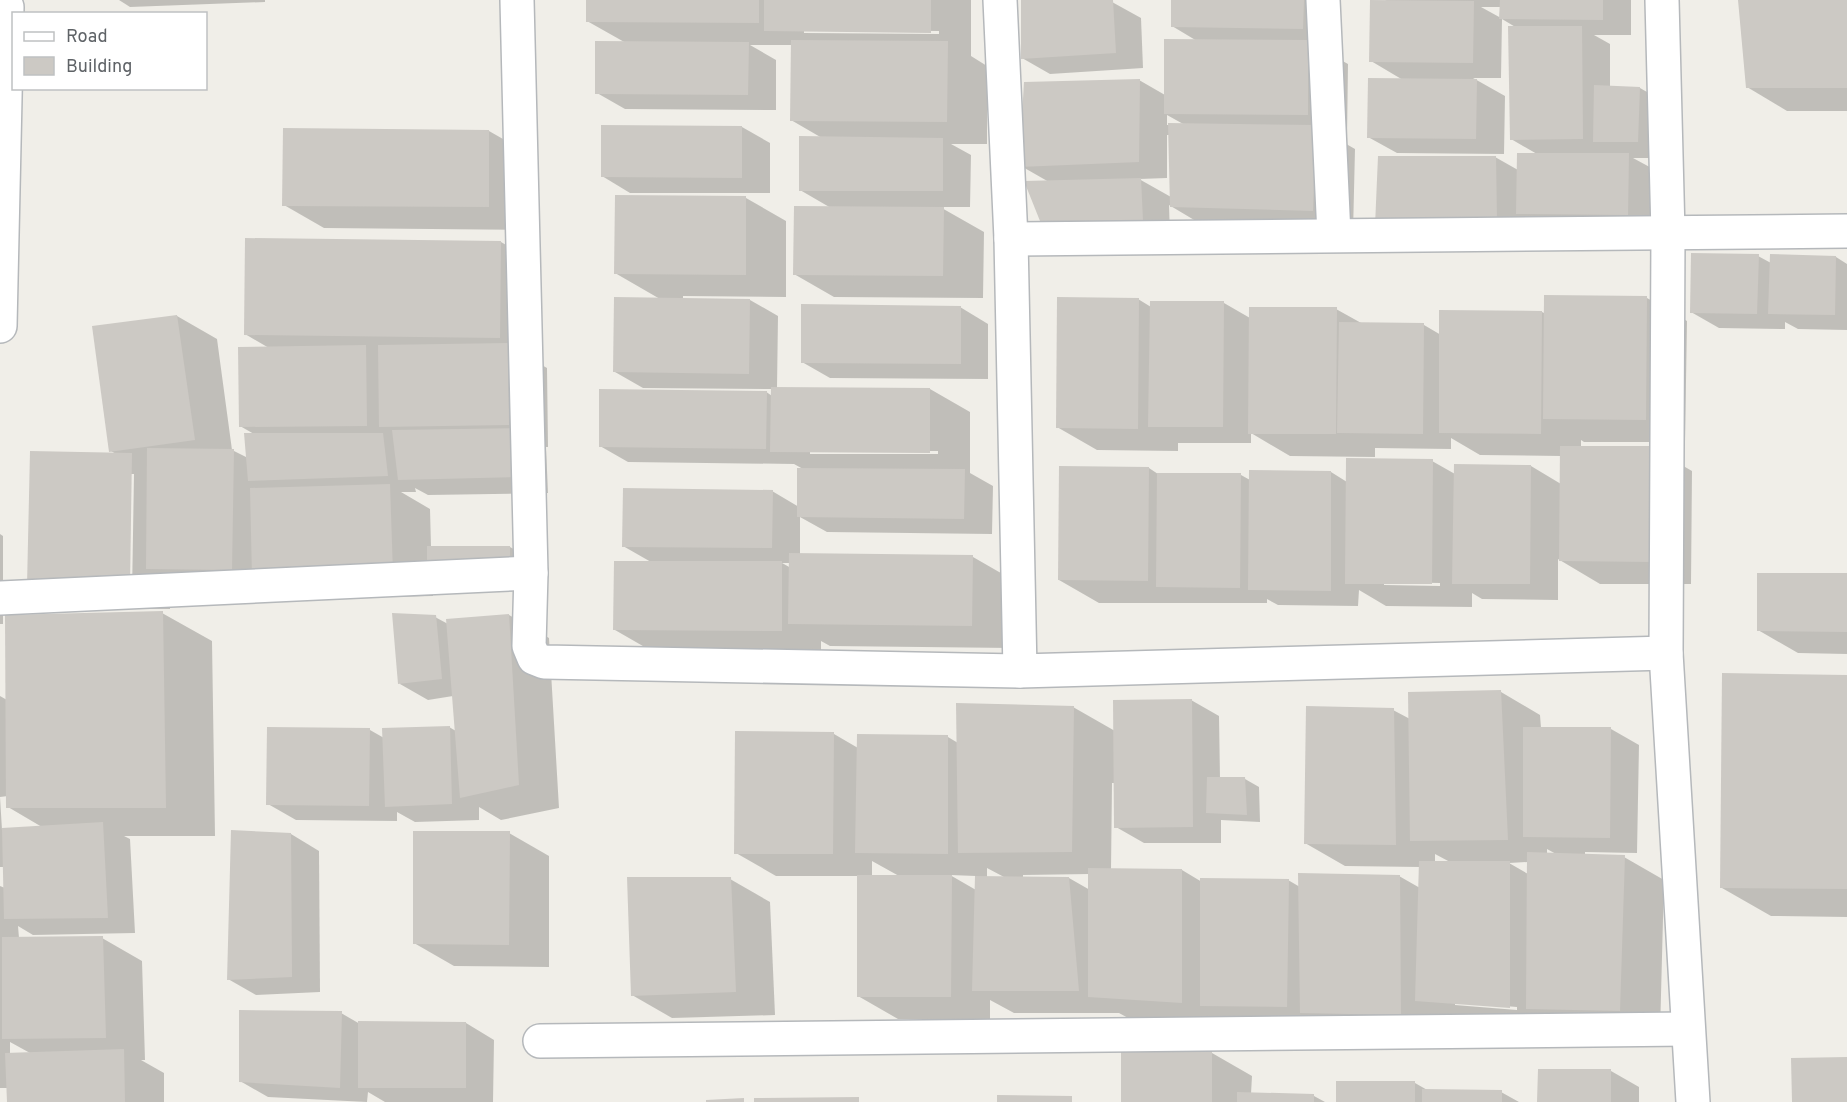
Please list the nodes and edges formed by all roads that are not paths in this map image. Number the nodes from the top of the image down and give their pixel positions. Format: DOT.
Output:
graph roads {
  1 [pos="518,0"];
  2 [pos="1000,0"];
  3 [pos="1323,0"];
  4 [pos="1662,0"];
  5 [pos="7,7"];
  6 [pos="1847,231"];
  7 [pos="1668,233"];
  8 [pos="1334,235"];
  9 [pos="1011,239"];
  10 [pos="0,326"];
  11 [pos="531,573"];
  12 [pos="0,598"];
  13 [pos="1666,654"];
  14 [pos="1020,671"];
  15 [pos="1688,1029"];
  16 [pos="540,1041"];
  17 [pos="1693,1102"];
  1 -- 11 [label="street"];
  2 -- 9 [label="street"];
  3 -- 8 [label="street"];
  4 -- 7 [label="street"];
  5 -- 10 [label="street"];
  6 -- 7 [label="street"];
  7 -- 8 [label="street"];
  7 -- 13 [label="street"];
  8 -- 9 [label="street"];
  9 -- 14 [label="street"];
  11 -- 12 [label="street"];
  11 -- 14 [label="street"];
  13 -- 14 [label="street"];
  13 -- 15 [label="street"];
  15 -- 16 [label="street"];
  15 -- 17 [label="street"];
}
